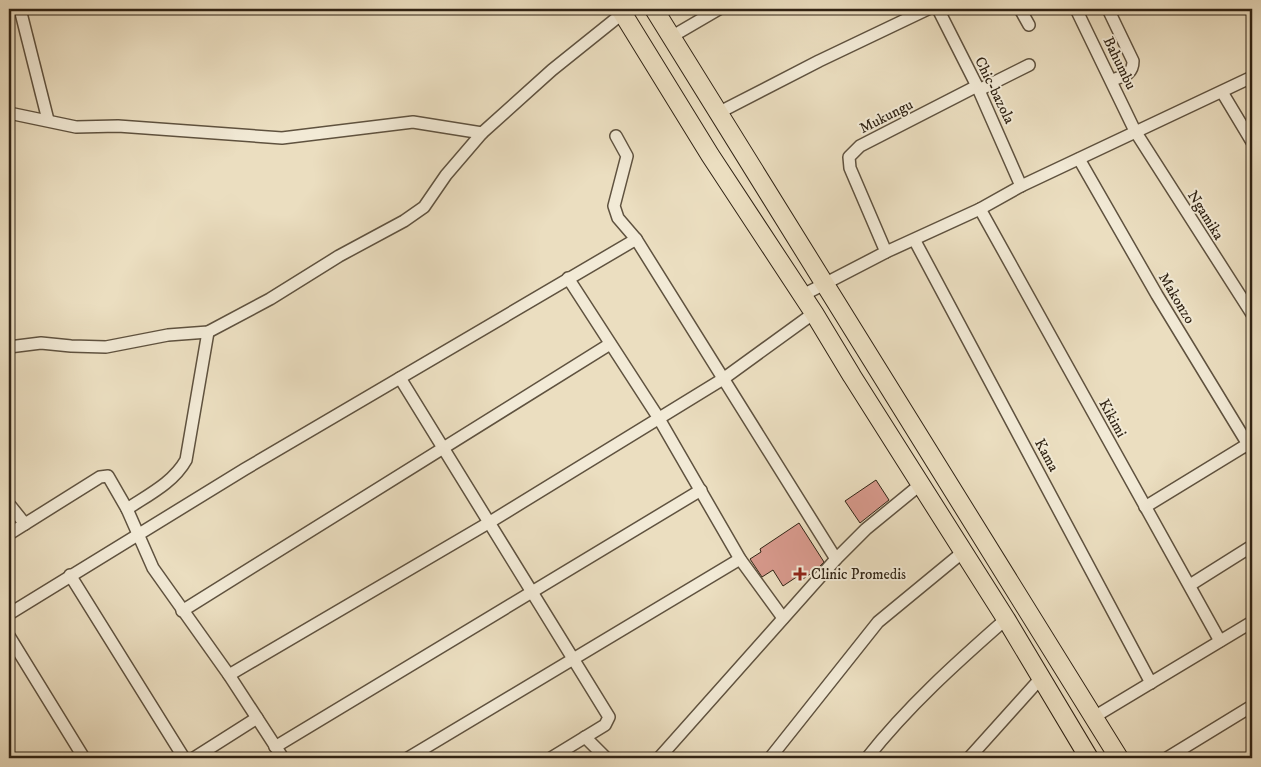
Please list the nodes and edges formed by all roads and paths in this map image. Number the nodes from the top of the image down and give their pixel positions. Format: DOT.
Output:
graph roads {
  1 [pos="20,9"];
  2 [pos="654,9"];
  3 [pos="720,9"];
  4 [pos="928,9"];
  5 [pos="938,9"];
  6 [pos="1020,9"];
  7 [pos="1076,9"];
  8 [pos="1108,9"];
  9 [pos="622,11"];
  10 [pos="1028,25"];
  11 [pos="671,37"];
  12 [pos="1030,65"];
  13 [pos="1252,77"];
  14 [pos="1112,80"];
  15 [pos="978,88"];
  16 [pos="1222,92"];
  17 [pos="9,113"];
  18 [pos="718,113"];
  19 [pos="48,120"];
  20 [pos="1135,131"];
  21 [pos="482,134"];
  22 [pos="616,136"];
  23 [pos="1252,142"];
  24 [pos="1079,159"];
  25 [pos="1022,186"];
  26 [pos="980,209"];
  27 [pos="636,239"];
  28 [pos="915,241"];
  29 [pos="886,252"];
  30 [pos="568,278"];
  31 [pos="823,284"];
  32 [pos="803,295"];
  33 [pos="814,313"];
  34 [pos="1252,314"];
  35 [pos="208,332"];
  36 [pos="610,344"];
  37 [pos="9,347"];
  38 [pos="400,378"];
  39 [pos="723,379"];
  40 [pos="658,417"];
  41 [pos="1250,448"];
  42 [pos="444,449"];
  43 [pos="921,484"];
  44 [pos="701,490"];
  45 [pos="9,504"];
  46 [pos="1146,507"];
  47 [pos="127,509"];
  48 [pos="490,522"];
  49 [pos="24,524"];
  50 [pos="9,534"];
  51 [pos="138,536"];
  52 [pos="1252,546"];
  53 [pos="963,552"];
  54 [pos="740,559"];
  55 [pos="836,559"];
  56 [pos="70,575"];
  57 [pos="1190,585"];
  58 [pos="533,592"];
  59 [pos="182,611"];
  60 [pos="9,614"];
  61 [pos="783,618"];
  62 [pos="1006,619"];
  63 [pos="1252,622"];
  64 [pos="9,636"];
  65 [pos="1220,641"];
  66 [pos="575,659"];
  67 [pos="229,675"];
  68 [pos="1040,679"];
  69 [pos="1151,683"];
  70 [pos="1252,706"];
  71 [pos="1094,717"];
  72 [pos="257,718"];
  73 [pos="585,737"];
  74 [pos="275,747"];
  75 [pos="661,757"];
  76 [pos="1087,757"];
  77 [pos="84,758"];
  78 [pos="184,758"];
  79 [pos="194,758"];
  80 [pos="283,758"];
  81 [pos="408,758"];
  82 [pos="551,758"];
  83 [pos="606,758"];
  84 [pos="770,758"];
  85 [pos="867,758"];
  86 [pos="969,758"];
  87 [pos="1119,758"];
  88 [pos="1167,758"];
  1 -- 19 [label="street"];
  2 -- 11 [label="highway"];
  3 -- 11 [label="street"];
  4 -- 18 [label="street"];
  5 -- 15 [label="street, Chic-bazola"];
  6 -- 10 [label="street"];
  7 -- 14 [label="street, Bahumbu"];
  8 -- 14 [label="street"];
  9 -- 21 [label="street"];
  9 -- 32 [label="highway"];
  11 -- 18 [label="highway"];
  12 -- 15 [label="street"];
  13 -- 16 [label="street"];
  14 -- 20 [label="street, Bahumbu"];
  15 -- 25 [label="street, Chic-bazola"];
  15 -- 29 [label="street, Mukungu"];
  16 -- 20 [label="street"];
  16 -- 23 [label="street"];
  17 -- 19 [label="street"];
  18 -- 31 [label="highway"];
  19 -- 21 [label="street"];
  20 -- 24 [label="street"];
  20 -- 34 [label="street, Ngamika"];
  21 -- 35 [label="street"];
  22 -- 27 [label="street"];
  24 -- 25 [label="street"];
  24 -- 41 [label="street, Makonzo"];
  25 -- 26 [label="street"];
  26 -- 28 [label="street"];
  26 -- 46 [label="street, Kikimi"];
  27 -- 30 [label="street"];
  27 -- 39 [label="street"];
  28 -- 29 [label="street"];
  28 -- 69 [label="street, Kama"];
  29 -- 31 [label="street"];
  30 -- 36 [label="street"];
  30 -- 38 [label="street"];
  31 -- 32 [label="street"];
  31 -- 71 [label="highway"];
  32 -- 33 [label="highway"];
  33 -- 39 [label="street"];
  33 -- 43 [label="highway"];
  35 -- 37 [label="street"];
  35 -- 47 [label="street"];
  36 -- 40 [label="street"];
  36 -- 42 [label="street"];
  38 -- 42 [label="street"];
  38 -- 51 [label="street"];
  39 -- 40 [label="street"];
  39 -- 55 [label="street"];
  40 -- 44 [label="street"];
  40 -- 48 [label="street"];
  41 -- 46 [label="street"];
  42 -- 48 [label="street"];
  42 -- 59 [label="street"];
  43 -- 53 [label="highway"];
  43 -- 55 [label="street"];
  44 -- 54 [label="street"];
  44 -- 58 [label="street"];
  45 -- 49 [label="street"];
  46 -- 57 [label="street, Kikimi"];
  47 -- 49 [label="street"];
  47 -- 51 [label="street"];
  48 -- 58 [label="street"];
  48 -- 67 [label="street"];
  49 -- 50 [label="street"];
  51 -- 56 [label="street"];
  51 -- 59 [label="street"];
  52 -- 57 [label="street"];
  53 -- 62 [label="highway"];
  53 -- 84 [label="street"];
  54 -- 61 [label="street"];
  54 -- 66 [label="street"];
  55 -- 61 [label="street"];
  56 -- 60 [label="street"];
  56 -- 78 [label="street"];
  57 -- 65 [label="street, Kikimi"];
  58 -- 66 [label="street"];
  58 -- 74 [label="street"];
  59 -- 67 [label="street"];
  61 -- 75 [label="street"];
  62 -- 68 [label="highway"];
  62 -- 85 [label="street"];
  63 -- 65 [label="street"];
  64 -- 77 [label="street"];
  65 -- 69 [label="street"];
  66 -- 73 [label="street"];
  66 -- 81 [label="street"];
  67 -- 72 [label="street"];
  68 -- 76 [label="highway"];
  68 -- 86 [label="street"];
  69 -- 71 [label="street"];
  70 -- 88 [label="street"];
  71 -- 87 [label="highway"];
  72 -- 74 [label="street"];
  72 -- 79 [label="street"];
  73 -- 82 [label="street"];
  73 -- 83 [label="street"];
  74 -- 80 [label="street"];
}
